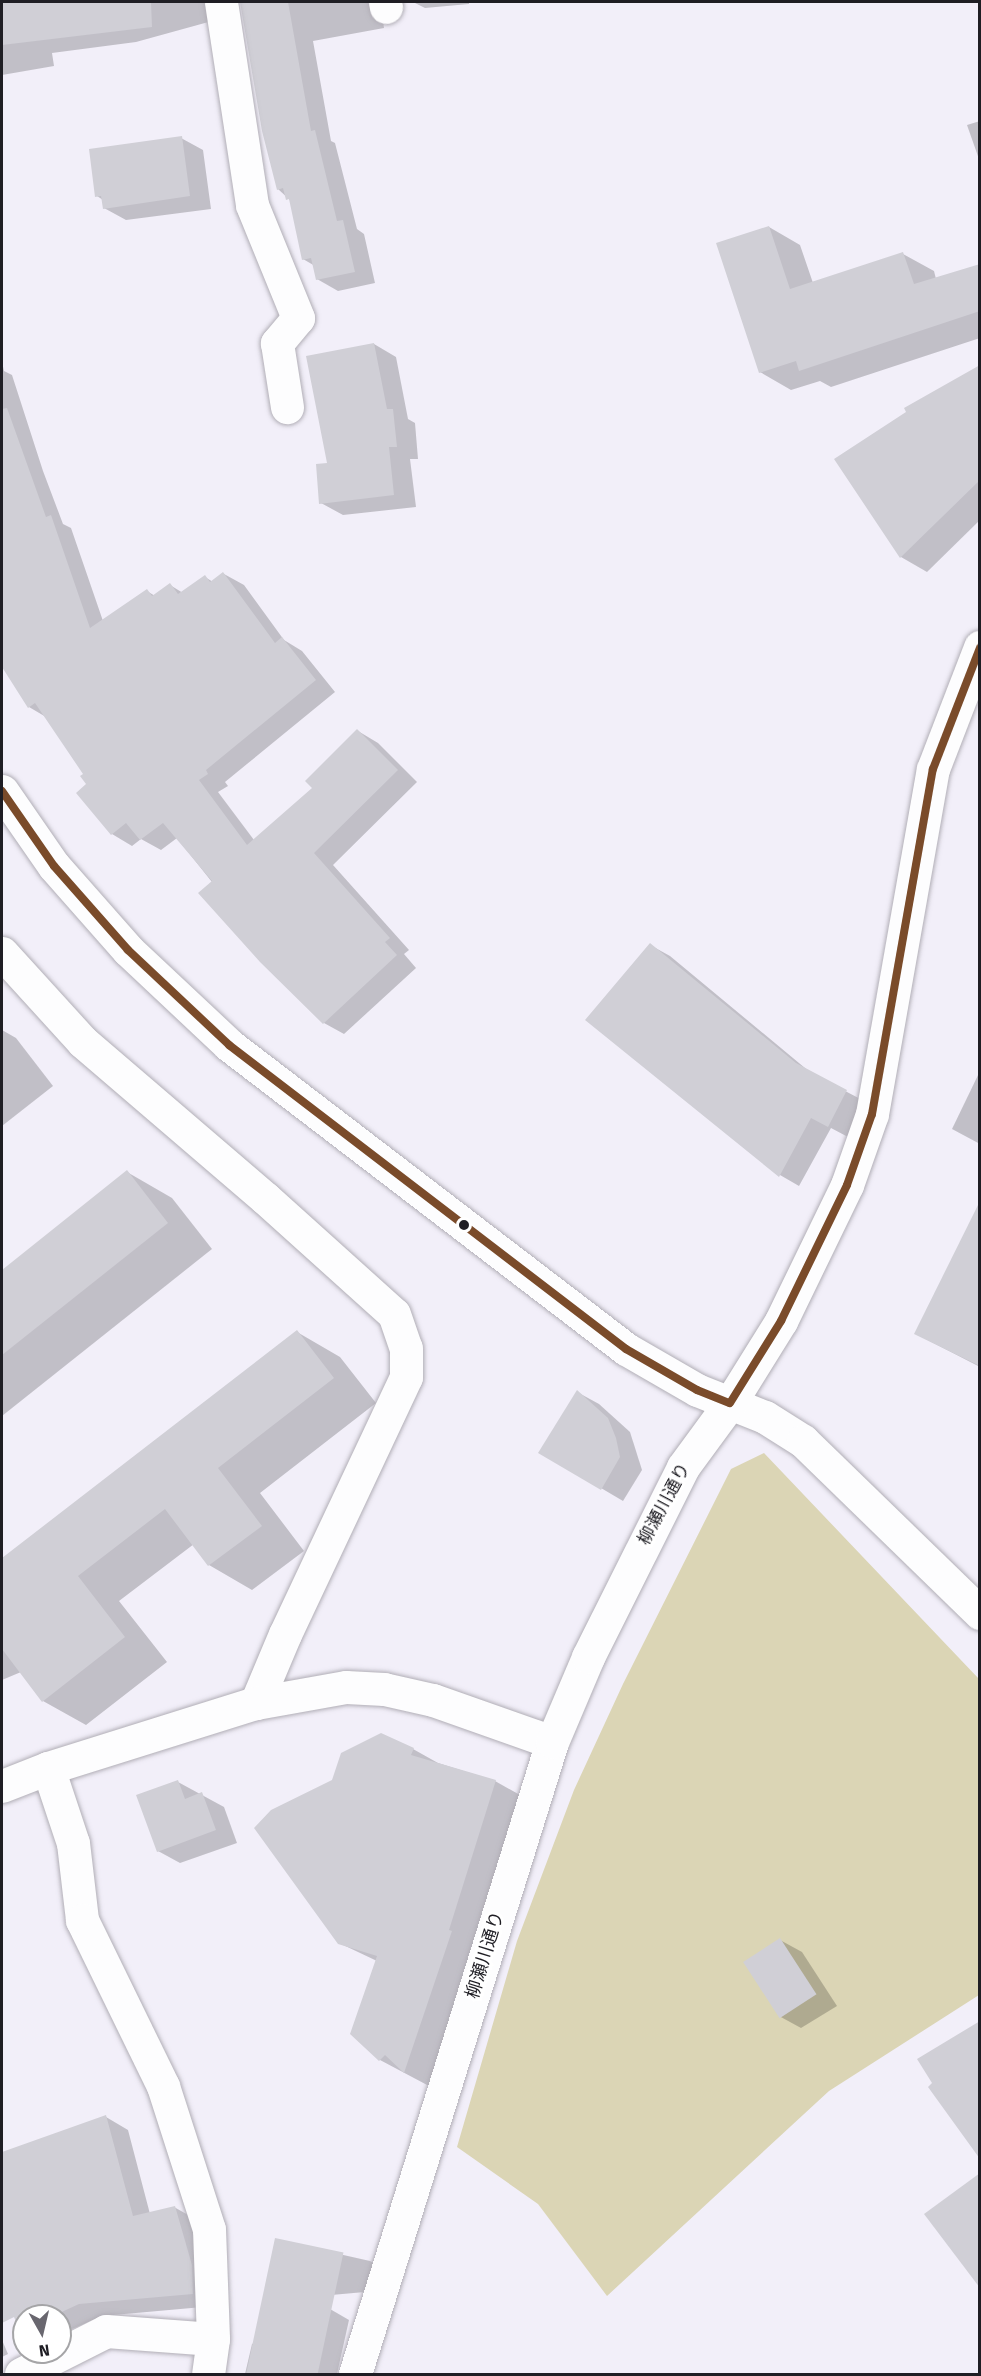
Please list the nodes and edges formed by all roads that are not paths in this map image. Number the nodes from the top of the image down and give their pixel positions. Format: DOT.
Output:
graph roads {
  1 [pos="222,2"];
  2 [pos="287,406"];
  3 [pos="980,647"];
  4 [pos="2,791"];
  5 [pos="2,953"];
  6 [pos="730,1403"];
  7 [pos="980,1613"];
  8 [pos="256,1703"];
  9 [pos="552,1742"];
  10 [pos="48,1768"];
  11 [pos="2,1786"];
  12 [pos="213,2339"];
  13 [pos="21,2374"];
  14 [pos="208,2374"];
  15 [pos="355,2374"];
  1 -- 2 [label="street"];
  3 -- 6 [label="street, 柳瀬川通り"];
  4 -- 6 [label="street"];
  5 -- 8 [label="street"];
  6 -- 7 [label="street"];
  6 -- 9 [label="street, 柳瀬川通り"];
  8 -- 9 [label="street"];
  8 -- 10 [label="street"];
  9 -- 15 [label="street, 柳瀬川通り"];
  10 -- 11 [label="street"];
  10 -- 12 [label="street"];
  12 -- 13 [label="street"];
  12 -- 14 [label="street"];
}
